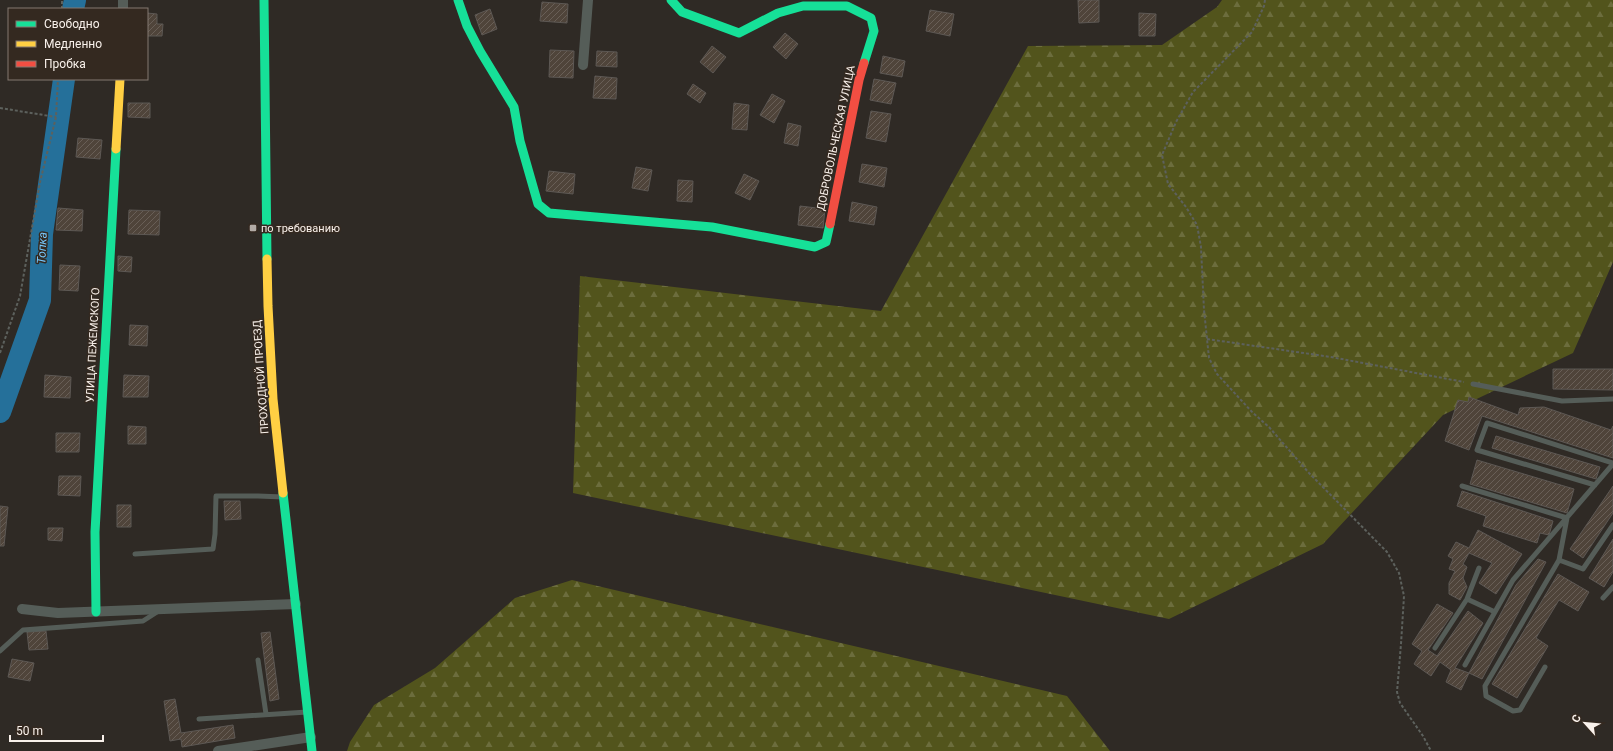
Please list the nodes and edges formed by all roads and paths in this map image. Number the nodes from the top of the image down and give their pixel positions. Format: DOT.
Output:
graph roads {
  1 [pos="264,0"];
  2 [pos="458,0"];
  3 [pos="588,0"];
  4 [pos="671,0"];
  5 [pos="1265,0"];
  6 [pos="583,65"];
  7 [pos="58,80"];
  8 [pos="120,80"];
  9 [pos="0,108"];
  10 [pos="56,117"];
  11 [pos="1207,339"];
  12 [pos="0,354"];
  13 [pos="1473,384"];
  14 [pos="1613,399"];
  15 [pos="1613,464"];
  16 [pos="1595,485"];
  17 [pos="1462,486"];
  18 [pos="284,498"];
  19 [pos="1567,518"];
  20 [pos="1613,525"];
  21 [pos="135,554"];
  22 [pos="1558,560"];
  23 [pos="1479,568"];
  24 [pos="1613,587"];
  25 [pos="1603,598"];
  26 [pos="1467,599"];
  27 [pos="296,604"];
  28 [pos="22,609"];
  29 [pos="160,610"];
  30 [pos="96,612"];
  31 [pos="1495,612"];
  32 [pos="1435,648"];
  33 [pos="0,651"];
  34 [pos="258,660"];
  35 [pos="1465,665"];
  36 [pos="1545,667"];
  37 [pos="308,712"];
  38 [pos="266,714"];
  39 [pos="199,719"];
  40 [pos="311,737"];
  41 [pos="218,751"];
  42 [pos="312,751"];
  43 [pos="1431,751"];
  1 -- 18 [label="street, ПРОХОДНОЙ ПРОЕЗД"];
  2 -- 4 [label="street, ДОБРОВОЛЬЧЕСКАЯ УЛИЦА"];
  3 -- 6 [label="street"];
  5 -- 11 [label="path"];
  7 -- 10 [label="path"];
  8 -- 30 [label="street, УЛИЦА ПЕЖЕМСКОГО"];
  9 -- 10 [label="path"];
  10 -- 12 [label="path"];
  11 -- 13 [label="path"];
  11 -- 43 [label="path"];
  13 -- 14 [label="lane"];
  15 -- 16 [label="lane"];
  15 -- 16 [label="lane"];
  16 -- 19 [label="lane"];
  17 -- 19 [label="lane"];
  18 -- 21 [label="lane"];
  18 -- 27 [label="street, ПРОХОДНОЙ ПРОЕЗД"];
  19 -- 22 [label="lane"];
  19 -- 31 [label="lane"];
  20 -- 22 [label="lane"];
  22 -- 36 [label="lane"];
  23 -- 26 [label="lane"];
  24 -- 25 [label="lane"];
  26 -- 31 [label="lane"];
  26 -- 32 [label="lane"];
  27 -- 29 [label="street"];
  27 -- 37 [label="street, ПРОХОДНОЙ ПРОЕЗД"];
  28 -- 30 [label="street"];
  29 -- 30 [label="street"];
  29 -- 33 [label="lane"];
  31 -- 35 [label="lane"];
  34 -- 38 [label="lane"];
  37 -- 38 [label="lane"];
  37 -- 40 [label="street, ПРОХОДНОЙ ПРОЕЗД"];
  38 -- 39 [label="lane"];
  40 -- 41 [label="street"];
  40 -- 42 [label="street, ПРОХОДНОЙ ПРОЕЗД"];
}
